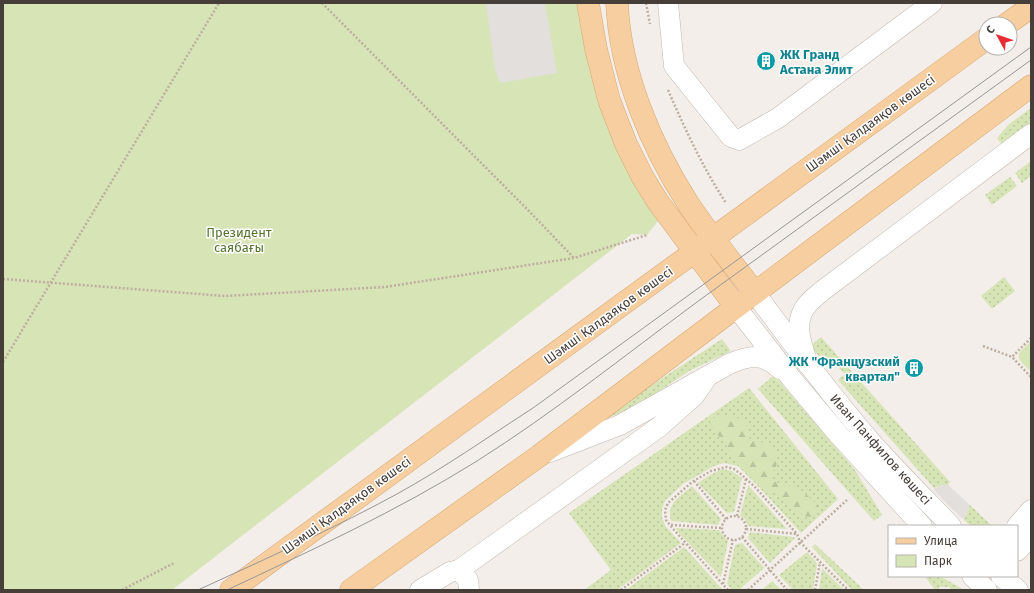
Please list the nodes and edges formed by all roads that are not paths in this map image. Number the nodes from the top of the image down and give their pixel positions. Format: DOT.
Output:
graph roads {
  1 [pos="588,3"];
  2 [pos="617,3"];
  3 [pos="668,3"];
  4 [pos="932,3"];
  5 [pos="1031,7"];
  6 [pos="1018,16"];
  7 [pos="978,45"];
  8 [pos="1031,86"];
  9 [pos="1031,134"];
  10 [pos="714,238"];
  11 [pos="695,252"];
  12 [pos="755,293"];
  13 [pos="736,307"];
  14 [pos="808,364"];
  15 [pos="708,376"];
  16 [pos="791,378"];
  17 [pos="539,456"];
  18 [pos="1031,510"];
  19 [pos="921,525"];
  20 [pos="950,525"];
  21 [pos="1018,525"];
  22 [pos="1031,536"];
  23 [pos="1018,550"];
  24 [pos="459,570"];
  25 [pos="1002,577"];
  26 [pos="231,590"];
  27 [pos="351,590"];
  28 [pos="420,590"];
  29 [pos="469,590"];
  30 [pos="1018,590"];
  1 -- 11 [label="main road"];
  2 -- 10 [label="main road"];
  3 -- 4 [label="street"];
  5 -- 6 [label="main road"];
  7 -- 10 [label="main road, Шәмші Қалдаяқов көшесі"];
  8 -- 12 [label="main road"];
  9 -- 14 [label="street"];
  10 -- 11 [label="main road, Шәмші Қалдаяқов көшесі"];
  10 -- 12 [label="main road"];
  11 -- 13 [label="main road"];
  11 -- 26 [label="main road, Шәмші Қалдаяқов көшесі"];
  12 -- 13 [label="main road"];
  12 -- 14 [label="street, Иван Панфилов көшесі"];
  13 -- 16 [label="street, Иван Панфилов көшесі"];
  13 -- 17 [label="main road"];
  14 -- 20 [label="street, Иван Панфилов көшесі"];
  15 -- 16 [label="street"];
  15 -- 17 [label="street"];
  15 -- 24 [label="street"];
  16 -- 19 [label="street, Иван Панфилов көшесі"];
  17 -- 27 [label="main road"];
  18 -- 21 [label="street"];
  22 -- 23 [label="street"];
  24 -- 28 [label="street"];
  24 -- 29 [label="street"];
  25 -- 30 [label="street"];
}
